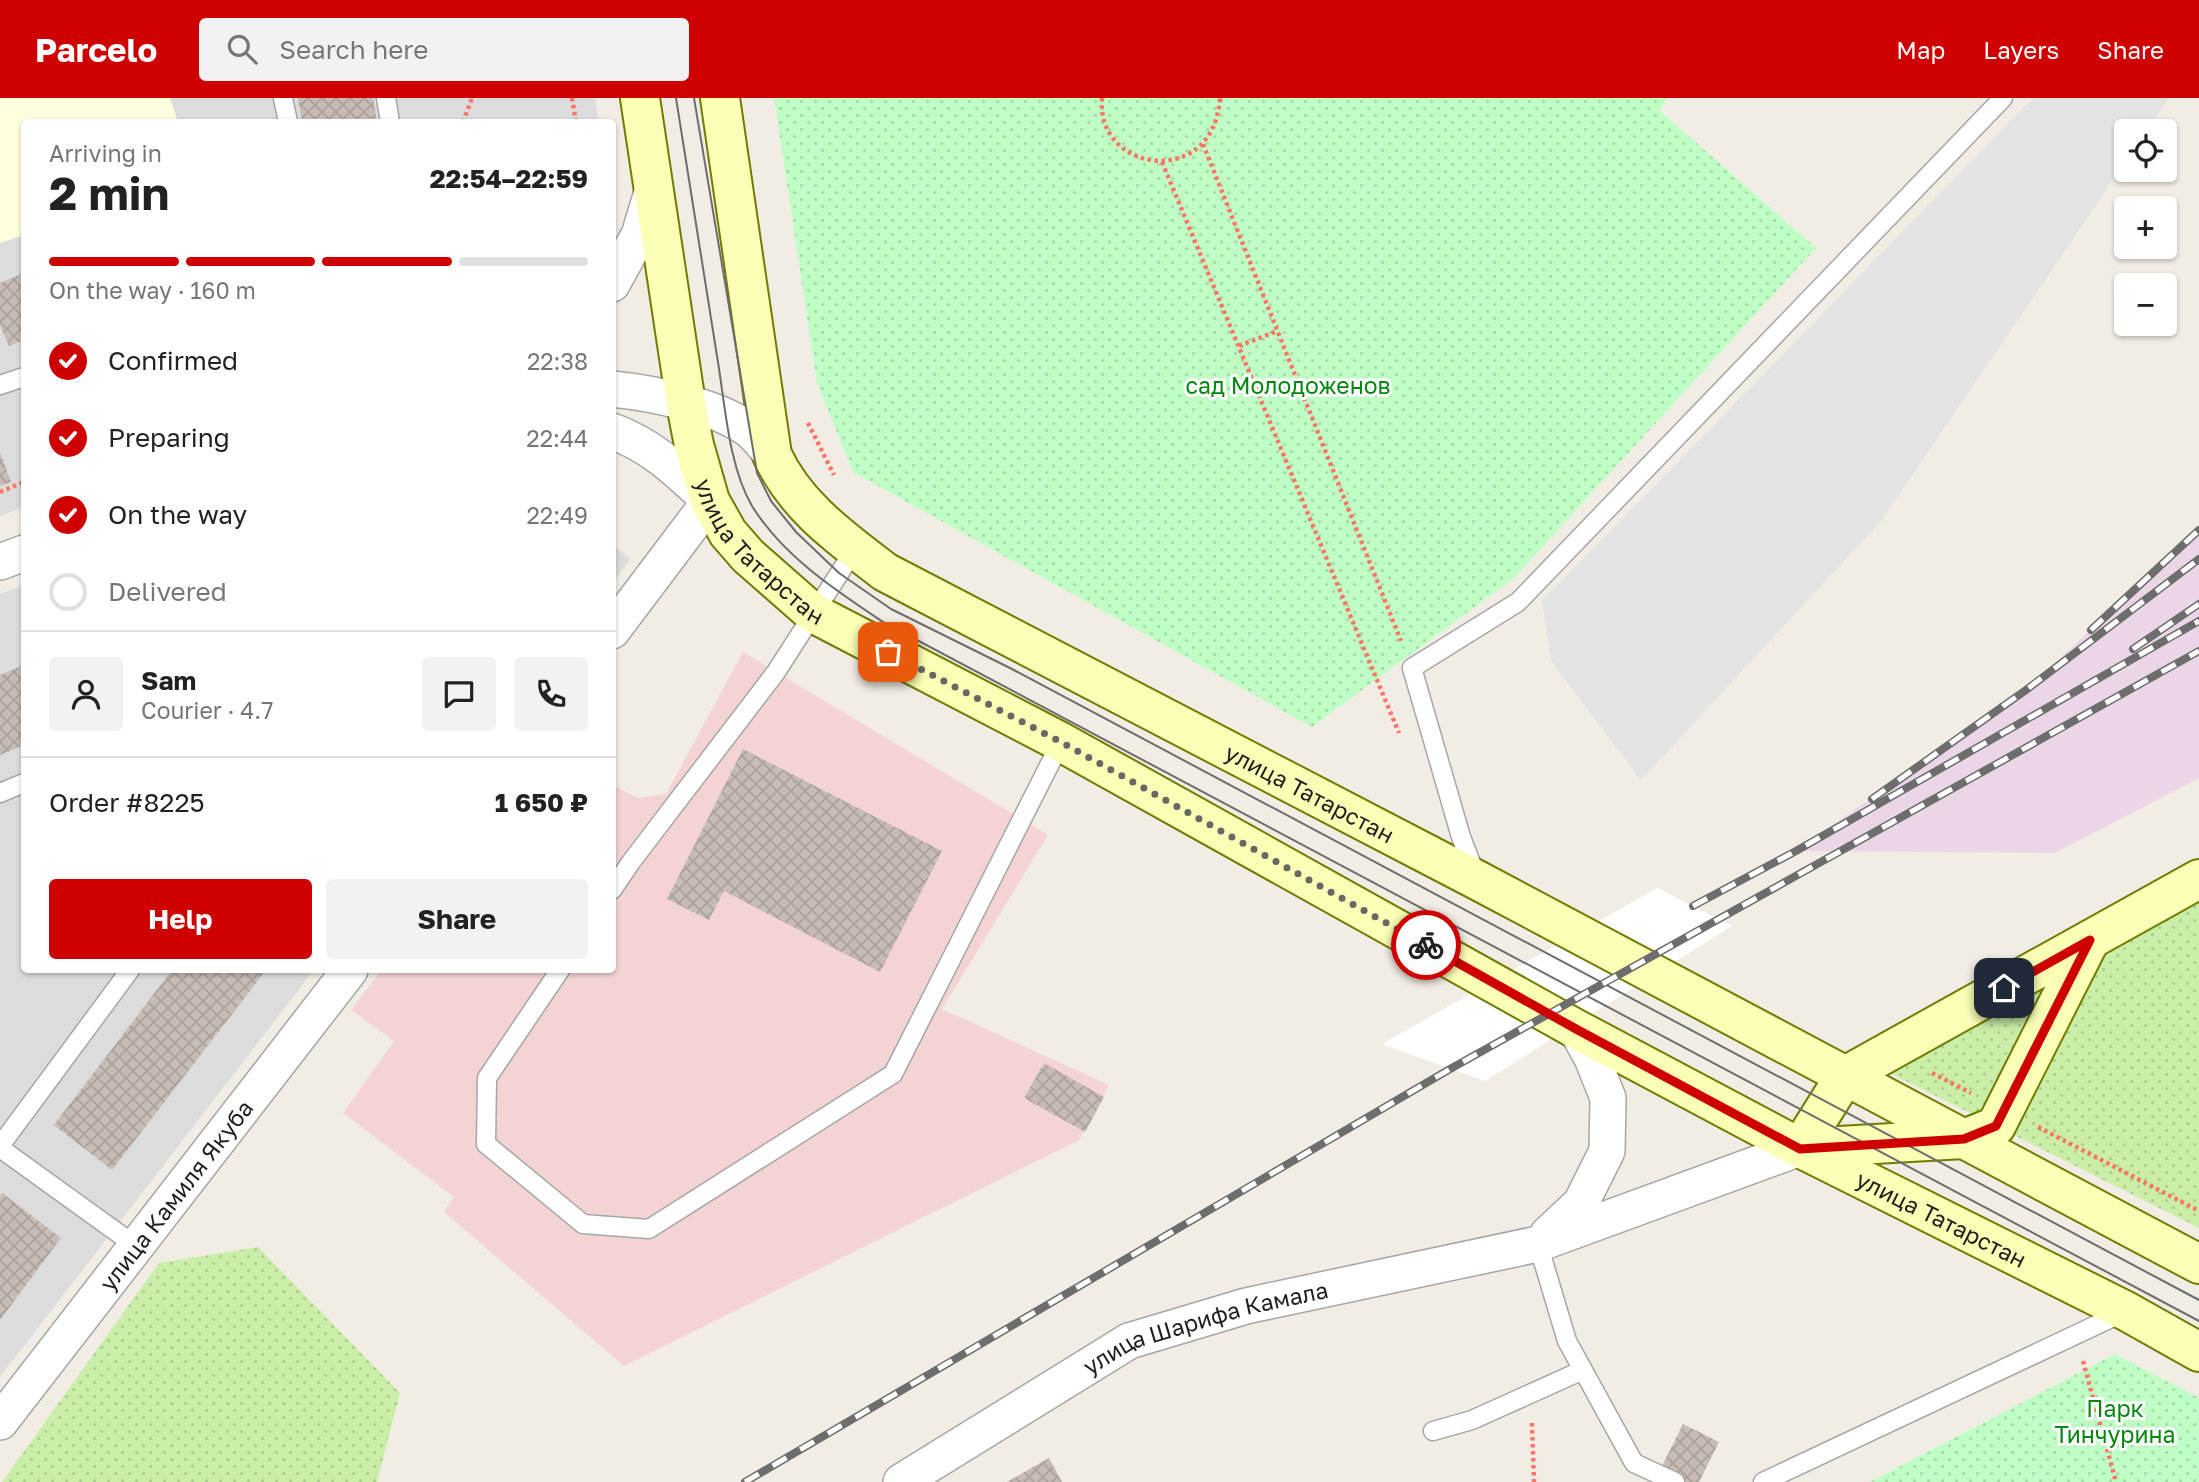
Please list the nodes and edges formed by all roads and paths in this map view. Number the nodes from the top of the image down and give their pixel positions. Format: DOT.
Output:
graph roads {
  1 [pos="284,98"];
  2 [pos="386,98"];
  3 [pos="472,98"];
  4 [pos="572,98"];
  5 [pos="640,98"];
  6 [pos="720,98"];
  7 [pos="1102,98"];
  8 [pos="1220,98"];
  9 [pos="2003,98"];
  10 [pos="288,119"];
  11 [pos="390,119"];
  12 [pos="464,119"];
  13 [pos="576,119"];
  14 [pos="1203,144"];
  15 [pos="1162,162"];
  16 [pos="653,189"];
  17 [pos="616,277"];
  18 [pos="1277,331"];
  19 [pos="1238,346"];
  20 [pos="21,378"];
  21 [pos="0,385"];
  22 [pos="616,390"];
  23 [pos="685,404"];
  24 [pos="806,420"];
  25 [pos="616,432"];
  26 [pos="772,455"];
  27 [pos="837,480"];
  28 [pos="21,483"];
  29 [pos="0,492"];
  30 [pos="710,501"];
  31 [pos="855,549"];
  32 [pos="21,554"];
  33 [pos="0,562"];
  34 [pos="813,613"];
  35 [pos="616,626"];
  36 [pos="1412,668"];
  37 [pos="1379,686"];
  38 [pos="1400,736"];
  39 [pos="1061,742"];
  40 [pos="21,784"];
  41 [pos="0,793"];
  42 [pos="2199,879"];
  43 [pos="1477,880"];
  44 [pos="616,884"];
  45 [pos="2090,940"];
  46 [pos="128,973"];
  47 [pos="348,973"];
  48 [pos="558,973"];
  49 [pos="1576,1029"];
  50 [pos="1889,1052"];
  51 [pos="1845,1076"];
  52 [pos="2004,1109"];
  53 [pos="1964,1139"];
  54 [pos="0,1147"];
  55 [pos="1800,1149"];
  56 [pos="2199,1211"];
  57 [pos="1538,1244"];
  58 [pos="136,1245"];
  59 [pos="2199,1265"];
  60 [pos="2126,1311"];
  61 [pos="2199,1352"];
  62 [pos="2081,1354"];
  63 [pos="1583,1370"];
  64 [pos="1532,1393"];
  65 [pos="0,1422"];
  66 [pos="1433,1431"];
  67 [pos="901,1482"];
  68 [pos="1534,1482"];
  69 [pos="1675,1482"];
  70 [pos="1763,1482"];
  71 [pos="2116,1482"];
  1 -- 10 [label="lane"];
  2 -- 11 [label="lane"];
  3 -- 12 [label="path"];
  4 -- 13 [label="path"];
  5 -- 16 [label="main road, улица Татарстан"];
  6 -- 26 [label="main road, улица Татарстан"];
  7 -- 15 [label="path"];
  8 -- 14 [label="path"];
  9 -- 36 [label="lane"];
  14 -- 15 [label="path"];
  14 -- 18 [label="path"];
  15 -- 19 [label="path"];
  16 -- 17 [label="street"];
  16 -- 23 [label="main road, улица Татарстан"];
  18 -- 19 [label="path"];
  18 -- 36 [label="path"];
  19 -- 37 [label="path"];
  20 -- 21 [label="lane"];
  22 -- 23 [label="street"];
  23 -- 26 [label="street"];
  23 -- 30 [label="main road, улица Татарстан"];
  24 -- 27 [label="path"];
  25 -- 30 [label="street"];
  26 -- 31 [label="main road, улица Татарстан"];
  28 -- 29 [label="path"];
  30 -- 34 [label="main road, улица Татарстан"];
  30 -- 35 [label="street"];
  31 -- 34 [label="lane"];
  31 -- 43 [label="main road, улица Татарстан"];
  32 -- 33 [label="street"];
  34 -- 39 [label="main road, улица Татарстан"];
  34 -- 44 [label="lane"];
  36 -- 37 [label="path"];
  36 -- 43 [label="lane"];
  37 -- 38 [label="path"];
  39 -- 48 [label="lane"];
  39 -- 49 [label="main road, улица Татарстан"];
  40 -- 41 [label="lane"];
  42 -- 45 [label="main road"];
  43 -- 51 [label="main road, улица Татарстан"];
  45 -- 50 [label="main road"];
  45 -- 52 [label="main road"];
  46 -- 54 [label="lane"];
  47 -- 58 [label="street, улица Камиля Якуба"];
  49 -- 55 [label="main road, улица Татарстан"];
  49 -- 57 [label="street"];
  50 -- 51 [label="main road"];
  50 -- 52 [label="path"];
  51 -- 53 [label="main road, улица Татарстан"];
  51 -- 55 [label="main road"];
  52 -- 53 [label="main road"];
  52 -- 56 [label="path"];
  53 -- 55 [label="main road"];
  53 -- 59 [label="main road, улица Татарстан"];
  54 -- 58 [label="lane"];
  55 -- 57 [label="street, улица Шарифа Камала"];
  55 -- 60 [label="main road, улица Татарстан"];
  57 -- 63 [label="lane"];
  57 -- 67 [label="street, улица Шарифа Камала"];
  58 -- 65 [label="street, улица Камиля Якуба"];
  60 -- 61 [label="main road, улица Татарстан"];
  60 -- 70 [label="lane"];
  62 -- 71 [label="path"];
  63 -- 64 [label="lane"];
  63 -- 69 [label="lane"];
  64 -- 66 [label="lane"];
  64 -- 68 [label="path"];
}
